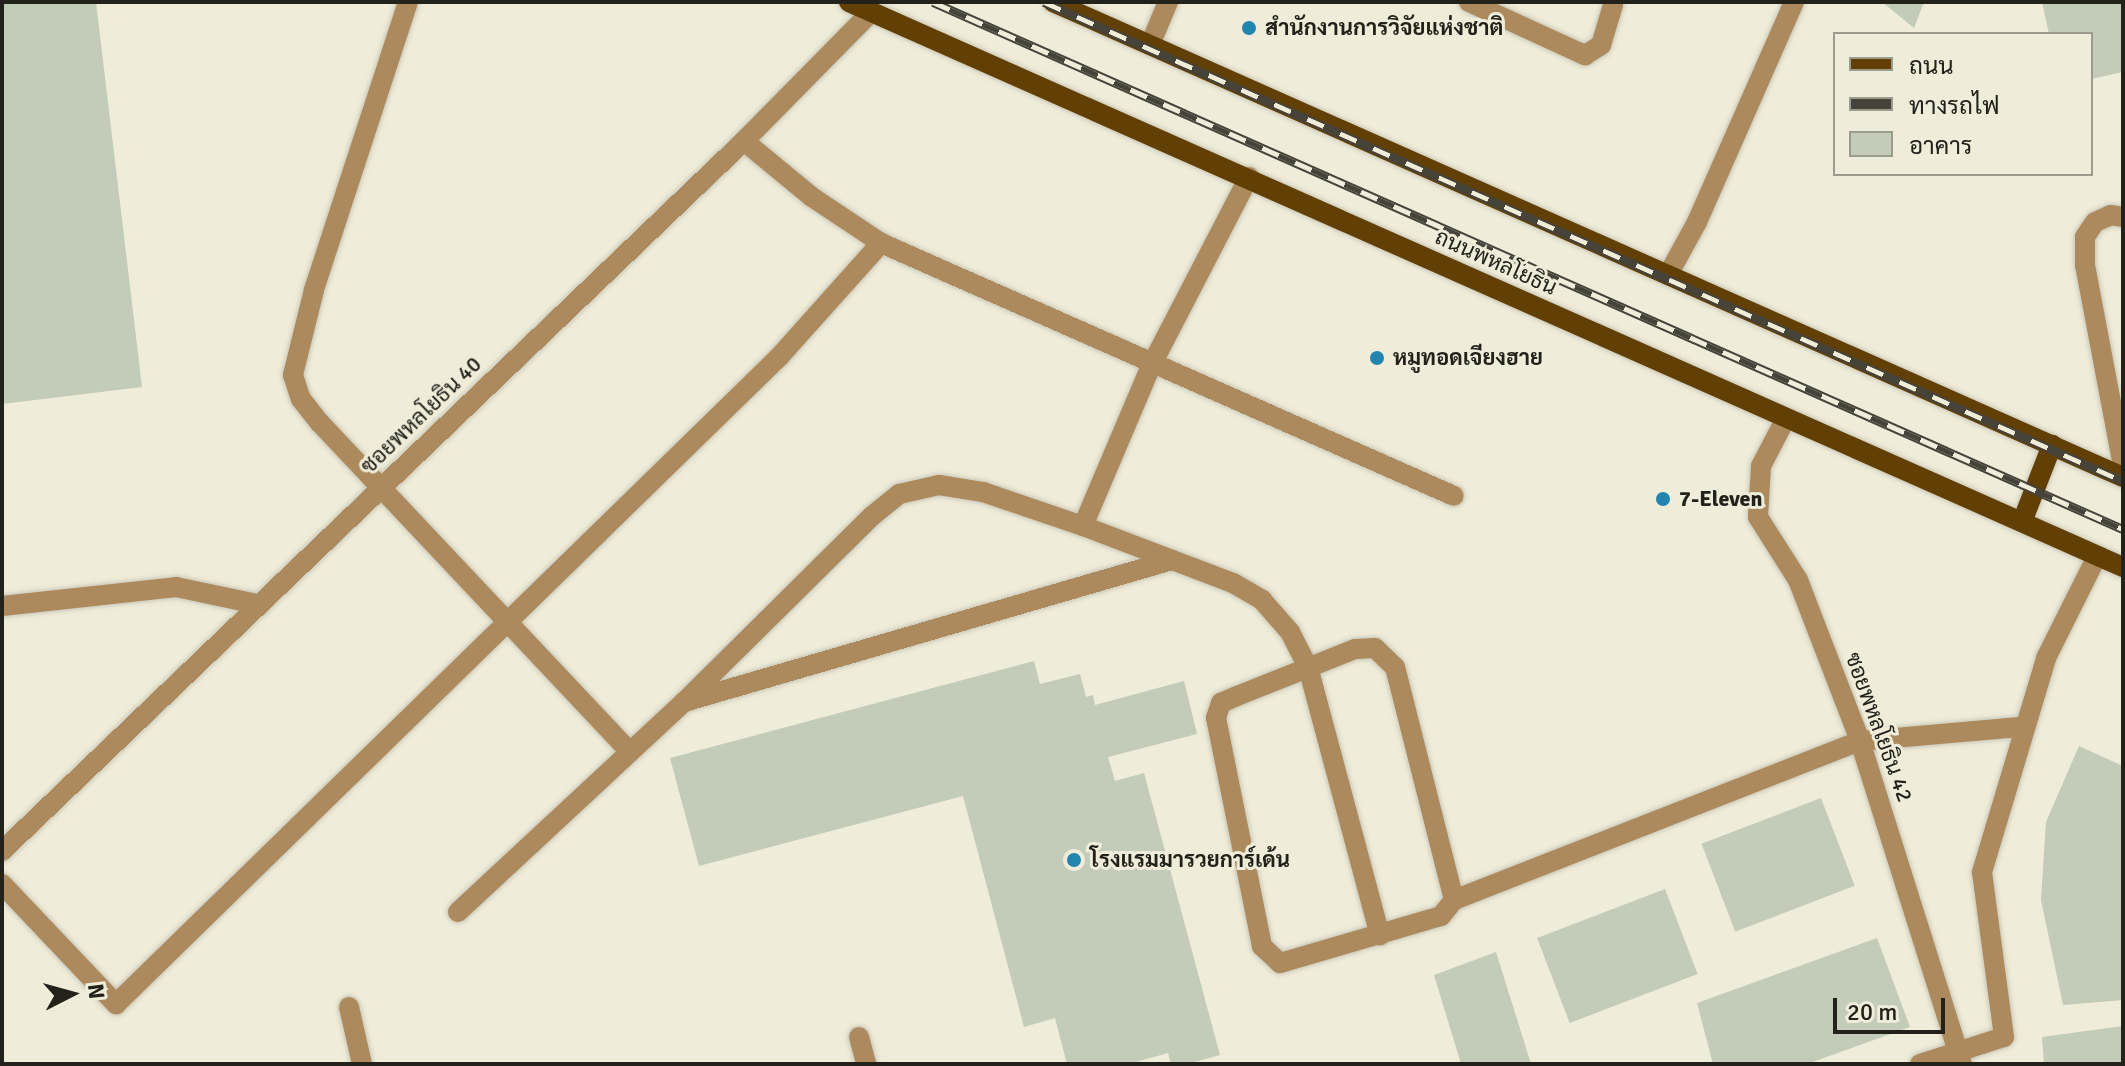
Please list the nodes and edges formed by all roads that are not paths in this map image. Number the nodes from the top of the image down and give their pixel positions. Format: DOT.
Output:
graph roads {
  1 [pos="408,2"];
  2 [pos="849,2"];
  3 [pos="1053,2"];
  4 [pos="1168,2"];
  5 [pos="1469,2"];
  6 [pos="1794,2"];
  7 [pos="1613,5"];
  8 [pos="871,12"];
  9 [pos="1150,45"];
  10 [pos="744,141"];
  11 [pos="1249,177"];
  12 [pos="2123,217"];
  13 [pos="881,243"];
  14 [pos="1668,275"];
  15 [pos="1151,366"];
  16 [pos="1786,418"];
  17 [pos="2052,445"];
  18 [pos="2123,466"];
  19 [pos="2123,477"];
  20 [pos="379,488"];
  21 [pos="1454,496"];
  22 [pos="2022,522"];
  23 [pos="1083,526"];
  24 [pos="2097,556"];
  25 [pos="1172,560"];
  26 [pos="2123,567"];
  27 [pos="257,604"];
  28 [pos="2,606"];
  29 [pos="507,625"];
  30 [pos="1308,667"];
  31 [pos="683,703"];
  32 [pos="2021,727"];
  33 [pos="1860,741"];
  34 [pos="629,751"];
  35 [pos="2,851"];
  36 [pos="2,884"];
  37 [pos="1454,900"];
  38 [pos="458,912"];
  39 [pos="1380,935"];
  40 [pos="349,1007"];
  41 [pos="859,1037"];
  42 [pos="1961,1058"];
  43 [pos="362,1064"];
  44 [pos="866,1064"];
  45 [pos="1920,1064"];
  1 -- 20 [label="street"];
  2 -- 8 [label="main road, ถนนพหลโยธิน"];
  3 -- 9 [label="main road"];
  4 -- 9 [label="street"];
  5 -- 7 [label="street"];
  6 -- 14 [label="street"];
  8 -- 10 [label="street, ซอยพหลโยธิน 40"];
  8 -- 11 [label="main road, ถนนพหลโยธิน"];
  9 -- 14 [label="main road"];
  10 -- 13 [label="street"];
  10 -- 20 [label="street, ซอยพหลโยธิน 40"];
  11 -- 15 [label="street"];
  11 -- 16 [label="main road, ถนนพหลโยธิน"];
  12 -- 18 [label="street"];
  13 -- 15 [label="street"];
  13 -- 29 [label="street"];
  14 -- 17 [label="main road"];
  15 -- 21 [label="street"];
  15 -- 23 [label="street"];
  16 -- 22 [label="main road, ถนนพหลโยธิน"];
  16 -- 33 [label="street, ซอยพหลโยธิน 42"];
  17 -- 19 [label="main road"];
  17 -- 22 [label="main road"];
  20 -- 27 [label="street, ซอยพหลโยธิน 40"];
  20 -- 29 [label="street"];
  22 -- 24 [label="main road, ถนนพหลโยธิน"];
  23 -- 25 [label="street"];
  23 -- 31 [label="street"];
  24 -- 26 [label="main road, ถนนพหลโยธิน"];
  24 -- 32 [label="street"];
  25 -- 30 [label="street"];
  25 -- 31 [label="street"];
  27 -- 28 [label="street"];
  27 -- 35 [label="street, ซอยพหลโยธิน 40"];
  29 -- 34 [label="street"];
  29 -- 36 [label="street"];
  30 -- 37 [label="street"];
  30 -- 39 [label="street"];
  30 -- 39 [label="street"];
  31 -- 34 [label="street"];
  32 -- 33 [label="street"];
  32 -- 42 [label="street"];
  33 -- 37 [label="street"];
  33 -- 42 [label="street, ซอยพหลโยธิน 42"];
  34 -- 38 [label="street"];
  37 -- 39 [label="street"];
  40 -- 43 [label="street"];
  41 -- 44 [label="street"];
  42 -- 45 [label="street"];
}
